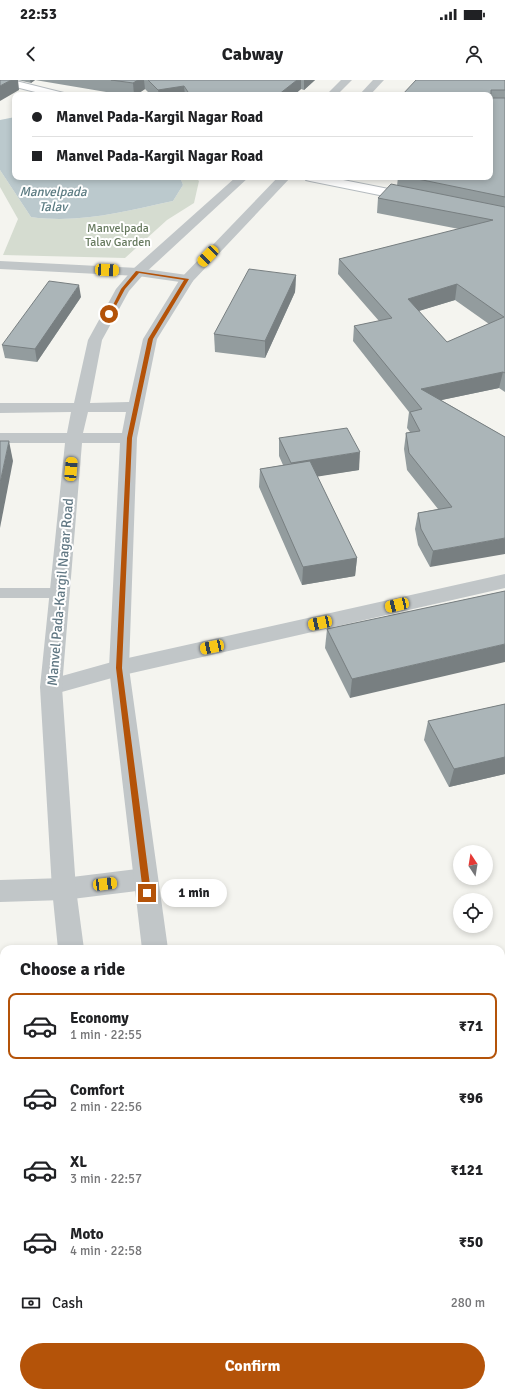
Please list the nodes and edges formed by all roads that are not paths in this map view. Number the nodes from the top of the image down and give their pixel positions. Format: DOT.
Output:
graph roads {
  1 [pos="0,80"];
  2 [pos="347,80"];
  3 [pos="379,80"];
  4 [pos="48,92"];
  5 [pos="334,92"];
  6 [pos="367,92"];
  7 [pos="240,180"];
  8 [pos="282,180"];
  9 [pos="325,180"];
  10 [pos="427,201"];
  11 [pos="0,265"];
  12 [pos="138,272"];
  13 [pos="187,279"];
  14 [pos="136,407"];
  15 [pos="0,408"];
  16 [pos="81,408"];
  17 [pos="0,438"];
  18 [pos="74,438"];
  19 [pos="129,438"];
  20 [pos="505,581"];
  21 [pos="0,593"];
  22 [pos="60,593"];
  23 [pos="119,668"];
  24 [pos="51,687"];
  25 [pos="145,879"];
  26 [pos="64,889"];
  27 [pos="0,891"];
  28 [pos="71,945"];
  29 [pos="154,945"];
  1 -- 4 [label="main road"];
  2 -- 5 [label="street"];
  3 -- 6 [label="street"];
  7 -- 12 [label="street, Manvel Pada-Kargil Nagar Road"];
  8 -- 13 [label="street"];
  9 -- 10 [label="main road"];
  11 -- 12 [label="street"];
  12 -- 13 [label="street"];
  12 -- 16 [label="street, Manvel Pada-Kargil Nagar Road"];
  13 -- 14 [label="street"];
  14 -- 16 [label="street"];
  14 -- 19 [label="street"];
  15 -- 16 [label="street"];
  16 -- 18 [label="street, Manvel Pada-Kargil Nagar Road"];
  17 -- 18 [label="street"];
  18 -- 19 [label="street"];
  18 -- 22 [label="street, Manvel Pada-Kargil Nagar Road"];
  19 -- 23 [label="street"];
  20 -- 23 [label="street"];
  21 -- 22 [label="lane"];
  22 -- 24 [label="street, Manvel Pada-Kargil Nagar Road"];
  23 -- 24 [label="street"];
  23 -- 25 [label="street"];
  24 -- 26 [label="street, Manvel Pada-Kargil Nagar Road"];
  25 -- 26 [label="street"];
  25 -- 29 [label="street"];
  26 -- 27 [label="street"];
  26 -- 28 [label="street, Manvel Pada-Kargil Nagar Road"];
}
